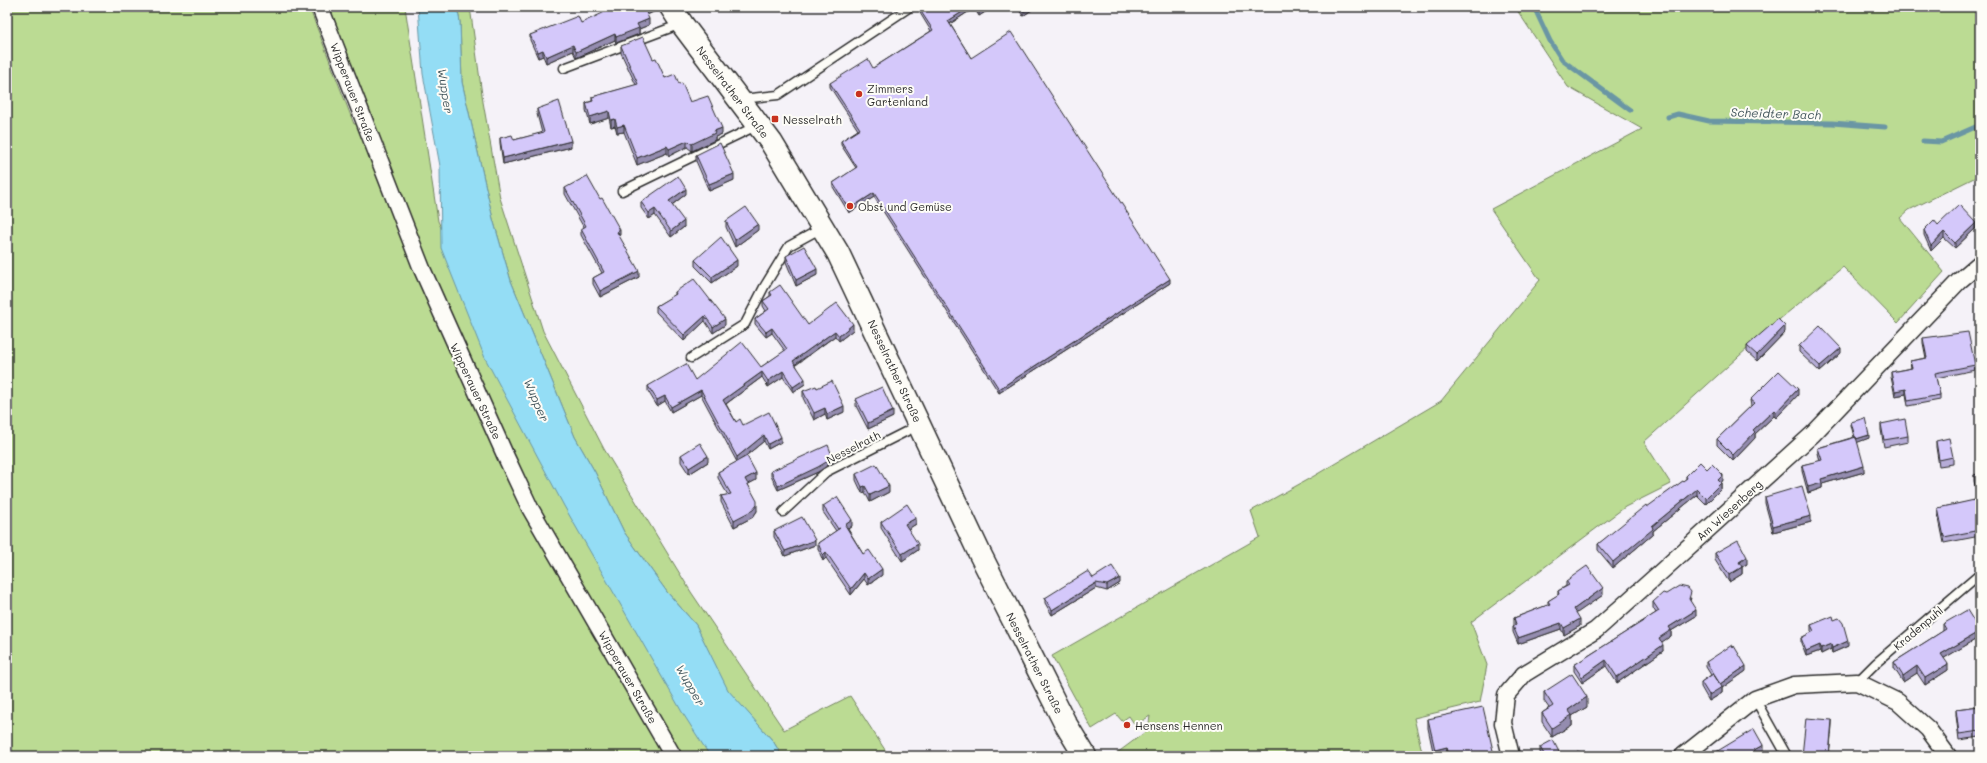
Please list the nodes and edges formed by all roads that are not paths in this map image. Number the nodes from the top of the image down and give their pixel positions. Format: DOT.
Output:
graph roads {
  1 [pos="320,7"];
  2 [pos="910,7"];
  3 [pos="676,15"];
  4 [pos="564,68"];
  5 [pos="739,99"];
  6 [pos="758,125"];
  7 [pos="622,191"];
  8 [pos="823,227"];
  9 [pos="1980,263"];
  10 [pos="691,358"];
  11 [pos="920,424"];
  12 [pos="783,512"];
  13 [pos="1980,574"];
  14 [pos="1857,682"];
  15 [pos="1755,699"];
  16 [pos="673,756"];
  17 [pos="1085,756"];
  18 [pos="1511,756"];
  19 [pos="1683,756"];
  20 [pos="1787,756"];
  21 [pos="1948,756"];
  1 -- 16 [label="street, Wipperauer Straße"];
  2 -- 5 [label="lane"];
  3 -- 4 [label="lane"];
  3 -- 5 [label="main road, Nesselrather Straße"];
  5 -- 6 [label="main road, Nesselrather Straße"];
  6 -- 7 [label="lane"];
  6 -- 8 [label="main road, Nesselrather Straße"];
  8 -- 10 [label="lane"];
  8 -- 11 [label="main road, Nesselrather Straße"];
  9 -- 18 [label="street, Am Wiesenberg"];
  11 -- 12 [label="lane, Nesselrath"];
  11 -- 17 [label="main road, Nesselrather Straße"];
  13 -- 14 [label="lane, Kradenpuhl"];
  14 -- 15 [label="street"];
  14 -- 21 [label="street"];
  15 -- 19 [label="street"];
  15 -- 20 [label="lane"];
}
